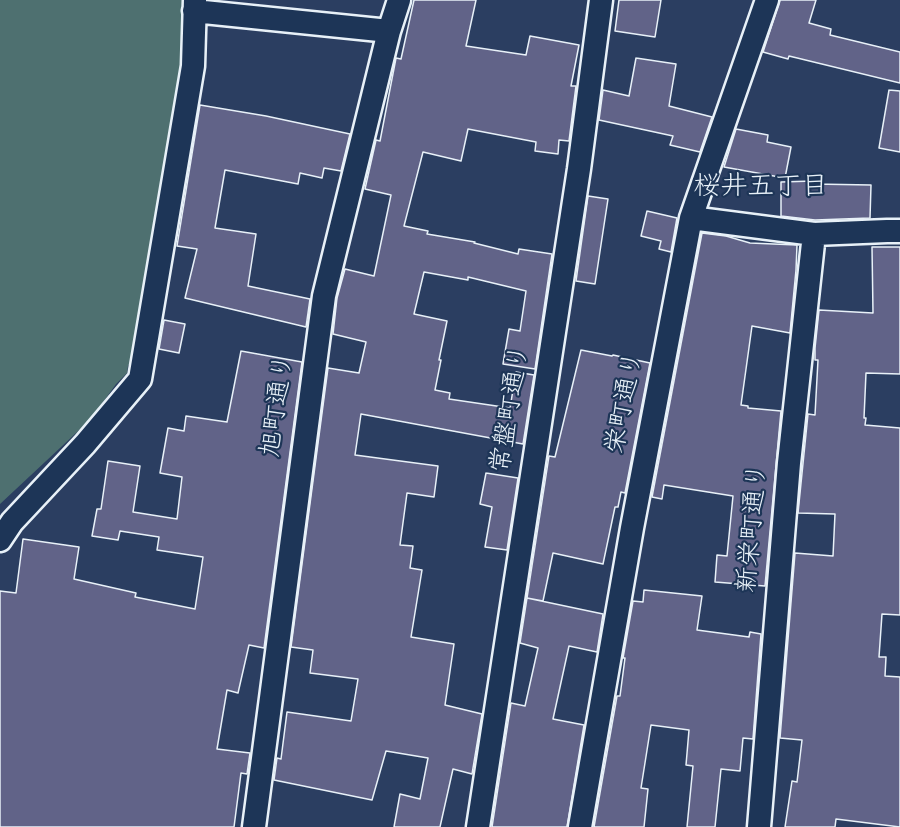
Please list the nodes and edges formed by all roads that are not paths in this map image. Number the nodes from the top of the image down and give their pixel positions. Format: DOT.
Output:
graph roads {
  1 [pos="399,0"];
  2 [pos="601,0"];
  3 [pos="767,0"];
  4 [pos="194,5"];
  5 [pos="389,31"];
  6 [pos="691,218"];
  7 [pos="900,231"];
  8 [pos="814,234"];
  9 [pos="0,540"];
  10 [pos="254,827"];
  11 [pos="478,827"];
  12 [pos="580,827"];
  13 [pos="759,827"];
  1 -- 5 [label="street, 旭町通り"];
  2 -- 11 [label="street, 常盤町通り"];
  3 -- 6 [label="street, 栄町通り"];
  4 -- 5 [label="street"];
  4 -- 9 [label="street"];
  5 -- 10 [label="street, 旭町通り"];
  6 -- 8 [label="street"];
  6 -- 12 [label="street, 栄町通り"];
  7 -- 8 [label="street"];
  8 -- 13 [label="street, 新栄町通り"];
}
